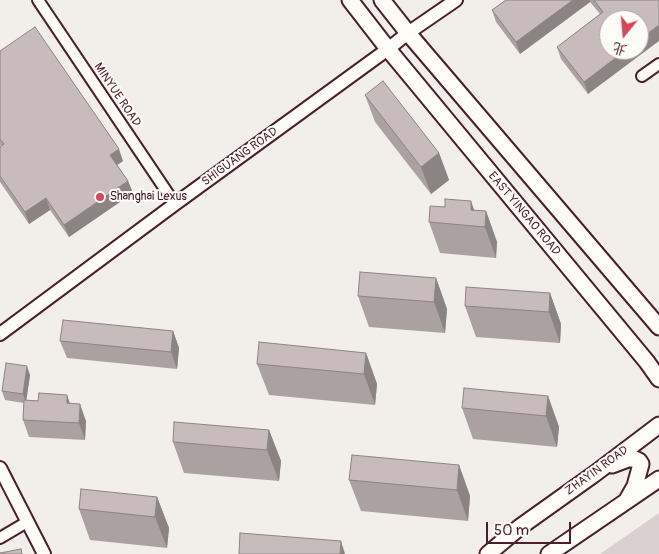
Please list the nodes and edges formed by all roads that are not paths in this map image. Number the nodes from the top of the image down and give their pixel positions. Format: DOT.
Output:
graph roads {
  1 [pos="38,0"];
  2 [pos="350,0"];
  3 [pos="382,0"];
  4 [pos="456,0"];
  5 [pos="408,33"];
  6 [pos="388,49"];
  7 [pos="659,64"];
  8 [pos="642,76"];
  9 [pos="175,204"];
  10 [pos="659,327"];
  11 [pos="0,334"];
  12 [pos="659,379"];
  13 [pos="659,425"];
  14 [pos="0,468"];
  15 [pos="593,475"];
  16 [pos="659,478"];
  17 [pos="626,501"];
  18 [pos="27,522"];
  19 [pos="0,538"];
  20 [pos="44,554"];
  21 [pos="488,554"];
  22 [pos="549,554"];
  1 -- 9 [label="street, MINYUE ROAD"];
  2 -- 6 [label="main road, EAST YINGAO ROAD"];
  3 -- 5 [label="main road"];
  4 -- 5 [label="street, SHIGUANG ROAD"];
  5 -- 6 [label="street, SHIGUANG ROAD"];
  5 -- 10 [label="main road"];
  6 -- 9 [label="street, SHIGUANG ROAD"];
  6 -- 12 [label="main road, EAST YINGAO ROAD"];
  7 -- 8 [label="street"];
  9 -- 11 [label="street, SHIGUANG ROAD"];
  13 -- 15 [label="main road, ZHAYIN ROAD"];
  14 -- 18 [label="street"];
  15 -- 17 [label="main road"];
  15 -- 21 [label="main road, ZHAYIN ROAD"];
  16 -- 17 [label="main road"];
  17 -- 22 [label="main road"];
  18 -- 19 [label="street"];
  18 -- 20 [label="street"];
}
